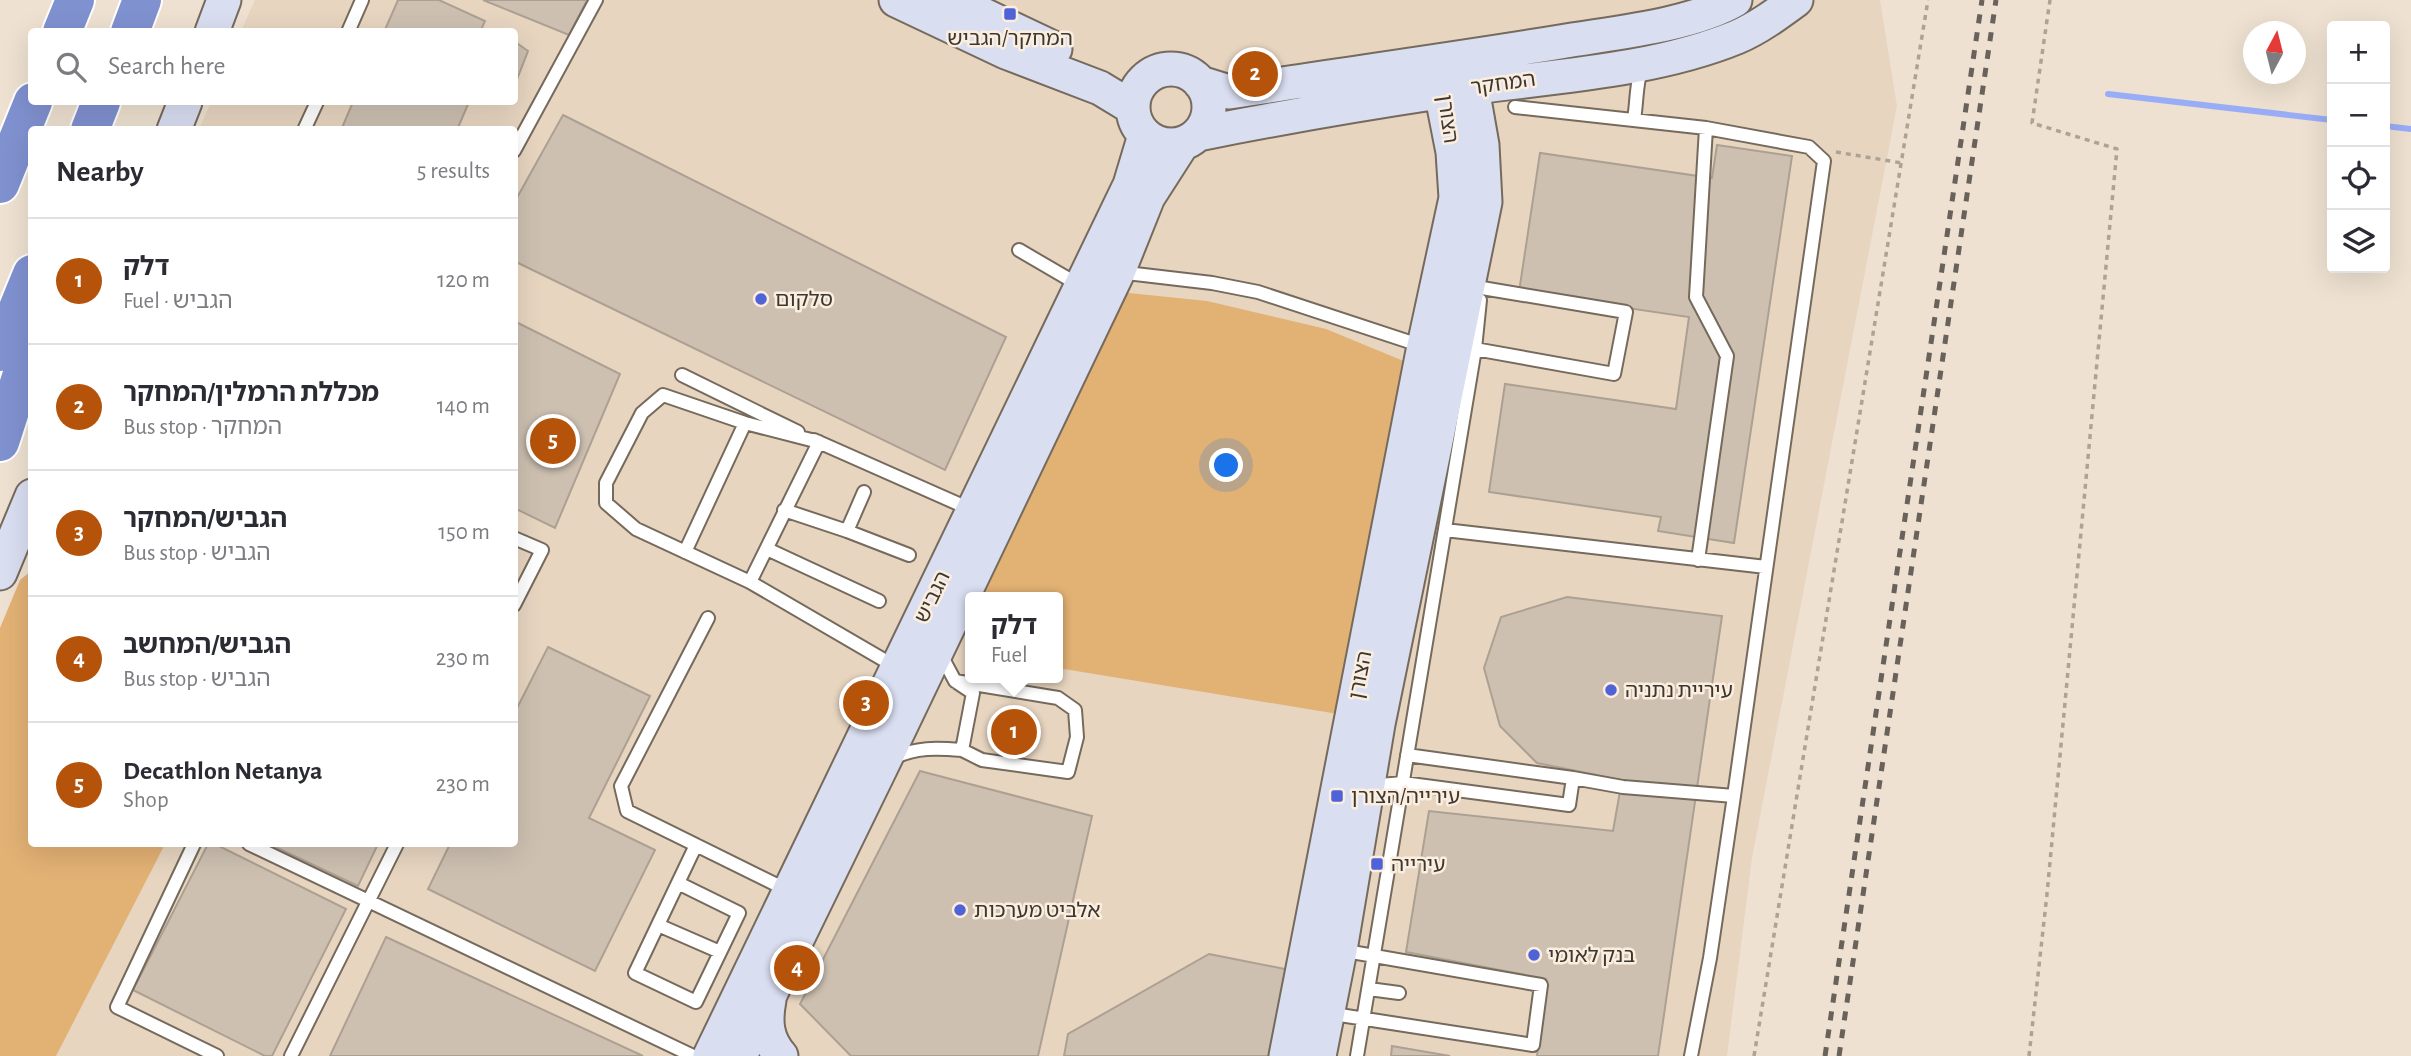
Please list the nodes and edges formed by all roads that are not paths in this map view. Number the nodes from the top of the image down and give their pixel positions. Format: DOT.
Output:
graph roads {
  1 [pos="75,0"];
  2 [pos="224,0"];
  3 [pos="362,0"];
  4 [pos="596,0"];
  5 [pos="896,0"];
  6 [pos="952,0"];
  7 [pos="1735,0"];
  8 [pos="1796,0"];
  9 [pos="64,28"];
  10 [pos="214,28"];
  11 [pos="350,28"];
  12 [pos="1451,60"];
  13 [pos="1644,64"];
  14 [pos="1157,72"];
  15 [pos="1200,83"];
  16 [pos="1457,90"];
  17 [pos="32,105"];
  18 [pos="32,105"];
  19 [pos="100,105"];
  20 [pos="108,105"];
  21 [pos="184,105"];
  22 [pos="316,105"];
  23 [pos="1515,107"];
  24 [pos="1634,119"];
  25 [pos="1139,121"];
  26 [pos="92,126"];
  27 [pos="101,126"];
  28 [pos="176,126"];
  29 [pos="306,126"];
  30 [pos="1706,128"];
  31 [pos="1190,139"];
  32 [pos="518,143"];
  33 [pos="0,168"];
  34 [pos="0,184"];
  35 [pos="1018,250"];
  36 [pos="1118,272"];
  37 [pos="28,284"];
  38 [pos="1475,285"];
  39 [pos="1083,287"];
  40 [pos="1447,349"];
  41 [pos="0,352"];
  42 [pos="28,355"];
  43 [pos="682,376"];
  44 [pos="745,423"];
  45 [pos="0,442"];
  46 [pos="820,442"];
  47 [pos="864,492"];
  48 [pos="28,506"];
  49 [pos="784,510"];
  50 [pos="974,511"];
  51 [pos="1445,530"];
  52 [pos="847,531"];
  53 [pos="518,540"];
  54 [pos="767,548"];
  55 [pos="685,552"];
  56 [pos="909,555"];
  57 [pos="1698,560"];
  58 [pos="1766,567"];
  59 [pos="0,573"];
  60 [pos="750,582"];
  61 [pos="965,592"];
  62 [pos="965,592"];
  63 [pos="518,598"];
  64 [pos="879,601"];
  65 [pos="708,618"];
  66 [pos="938,649"];
  67 [pos="898,668"];
  68 [pos="955,681"];
  69 [pos="965,683"];
  70 [pos="967,683"];
  71 [pos="962,751"];
  72 [pos="1407,755"];
  73 [pos="883,763"];
  74 [pos="1573,778"];
  75 [pos="1404,783"];
  76 [pos="1368,786"];
  77 [pos="1734,796"];
  78 [pos="696,845"];
  79 [pos="193,847"];
  80 [pos="255,847"];
  81 [pos="396,847"];
  82 [pos="678,883"];
  83 [pos="802,898"];
  84 [pos="369,900"];
  85 [pos="658,925"];
  86 [pos="1340,950"];
  87 [pos="720,952"];
  88 [pos="1375,956"];
  89 [pos="1368,989"];
  90 [pos="1399,993"];
  91 [pos="769,995"];
  92 [pos="1327,1013"];
  93 [pos="1363,1019"];
  94 [pos="217,1056"];
  95 [pos="291,1056"];
  96 [pos="693,1056"];
  97 [pos="710,1056"];
  98 [pos="740,1056"];
  99 [pos="781,1056"];
  100 [pos="1286,1056"];
  101 [pos="1318,1056"];
  102 [pos="1357,1056"];
  103 [pos="1691,1056"];
  1 -- 9 [label="highway"];
  2 -- 10 [label="street"];
  3 -- 11 [label="lane"];
  4 -- 32 [label="lane"];
  5 -- 25 [label="street"];
  6 -- 14 [label="street"];
  7 -- 12 [label="street"];
  8 -- 13 [label="street, המחקר"];
  12 -- 15 [label="street"];
  12 -- 16 [label="street, הצורן"];
  13 -- 16 [label="street, המחקר"];
  13 -- 24 [label="lane"];
  14 -- 15 [label="street"];
  14 -- 25 [label="street"];
  15 -- 31 [label="street"];
  16 -- 31 [label="street, המחקר"];
  16 -- 38 [label="street, הצורן"];
  16 -- 40 [label="street, הצורן"];
  17 -- 33 [label="highway"];
  18 -- 34 [label="highway"];
  19 -- 26 [label="highway"];
  20 -- 27 [label="highway"];
  21 -- 28 [label="street"];
  22 -- 29 [label="lane"];
  23 -- 24 [label="lane"];
  24 -- 30 [label="lane"];
  25 -- 31 [label="street"];
  25 -- 39 [label="street, הגביש"];
  30 -- 57 [label="lane"];
  30 -- 58 [label="lane"];
  31 -- 36 [label="street, הגביש"];
  35 -- 39 [label="lane"];
  36 -- 40 [label="lane"];
  36 -- 62 [label="street, הגביש"];
  37 -- 41 [label="highway"];
  38 -- 40 [label="street, הצורן"];
  38 -- 40 [label="lane"];
  39 -- 50 [label="street, הגביש"];
  40 -- 51 [label="lane"];
  40 -- 76 [label="street, הצורן"];
  40 -- 100 [label="street, הצורן"];
  42 -- 45 [label="highway"];
  43 -- 46 [label="lane"];
  44 -- 46 [label="lane"];
  44 -- 55 [label="lane"];
  44 -- 55 [label="lane"];
  46 -- 49 [label="lane"];
  46 -- 50 [label="lane"];
  47 -- 52 [label="lane"];
  48 -- 59 [label="street"];
  49 -- 52 [label="lane"];
  49 -- 54 [label="lane"];
  50 -- 67 [label="street, הגביש"];
  51 -- 57 [label="lane"];
  51 -- 72 [label="lane"];
  52 -- 56 [label="lane"];
  53 -- 63 [label="lane"];
  54 -- 60 [label="lane"];
  54 -- 64 [label="lane"];
  55 -- 60 [label="lane"];
  57 -- 58 [label="lane"];
  58 -- 77 [label="lane"];
  60 -- 67 [label="lane"];
  61 -- 66 [label="street, הגביש"];
  65 -- 78 [label="lane"];
  66 -- 68 [label="lane"];
  66 -- 73 [label="street, הגביש"];
  67 -- 83 [label="street, הגביש"];
  68 -- 69 [label="lane"];
  68 -- 71 [label="lane"];
  70 -- 71 [label="lane"];
  71 -- 73 [label="lane"];
  72 -- 74 [label="lane"];
  72 -- 75 [label="lane"];
  73 -- 83 [label="street, הגביש"];
  74 -- 75 [label="lane"];
  74 -- 77 [label="lane"];
  75 -- 76 [label="lane"];
  75 -- 88 [label="lane"];
  76 -- 86 [label="street, הצורן"];
  77 -- 103 [label="lane"];
  78 -- 82 [label="lane"];
  78 -- 83 [label="lane"];
  79 -- 94 [label="lane"];
  80 -- 84 [label="lane"];
  81 -- 84 [label="lane"];
  82 -- 85 [label="lane"];
  82 -- 87 [label="lane"];
  83 -- 91 [label="street, הגביש"];
  83 -- 97 [label="street, הגביש"];
  84 -- 95 [label="lane"];
  84 -- 96 [label="lane"];
  85 -- 87 [label="lane"];
  85 -- 87 [label="lane"];
  86 -- 88 [label="lane"];
  86 -- 92 [label="street, הצורן"];
  88 -- 89 [label="lane"];
  88 -- 93 [label="lane"];
  89 -- 90 [label="lane"];
  89 -- 93 [label="lane"];
  91 -- 98 [label="street, הגביש"];
  91 -- 99 [label="street"];
  92 -- 93 [label="lane"];
  92 -- 101 [label="street, הצורן"];
  93 -- 102 [label="lane"];
}
